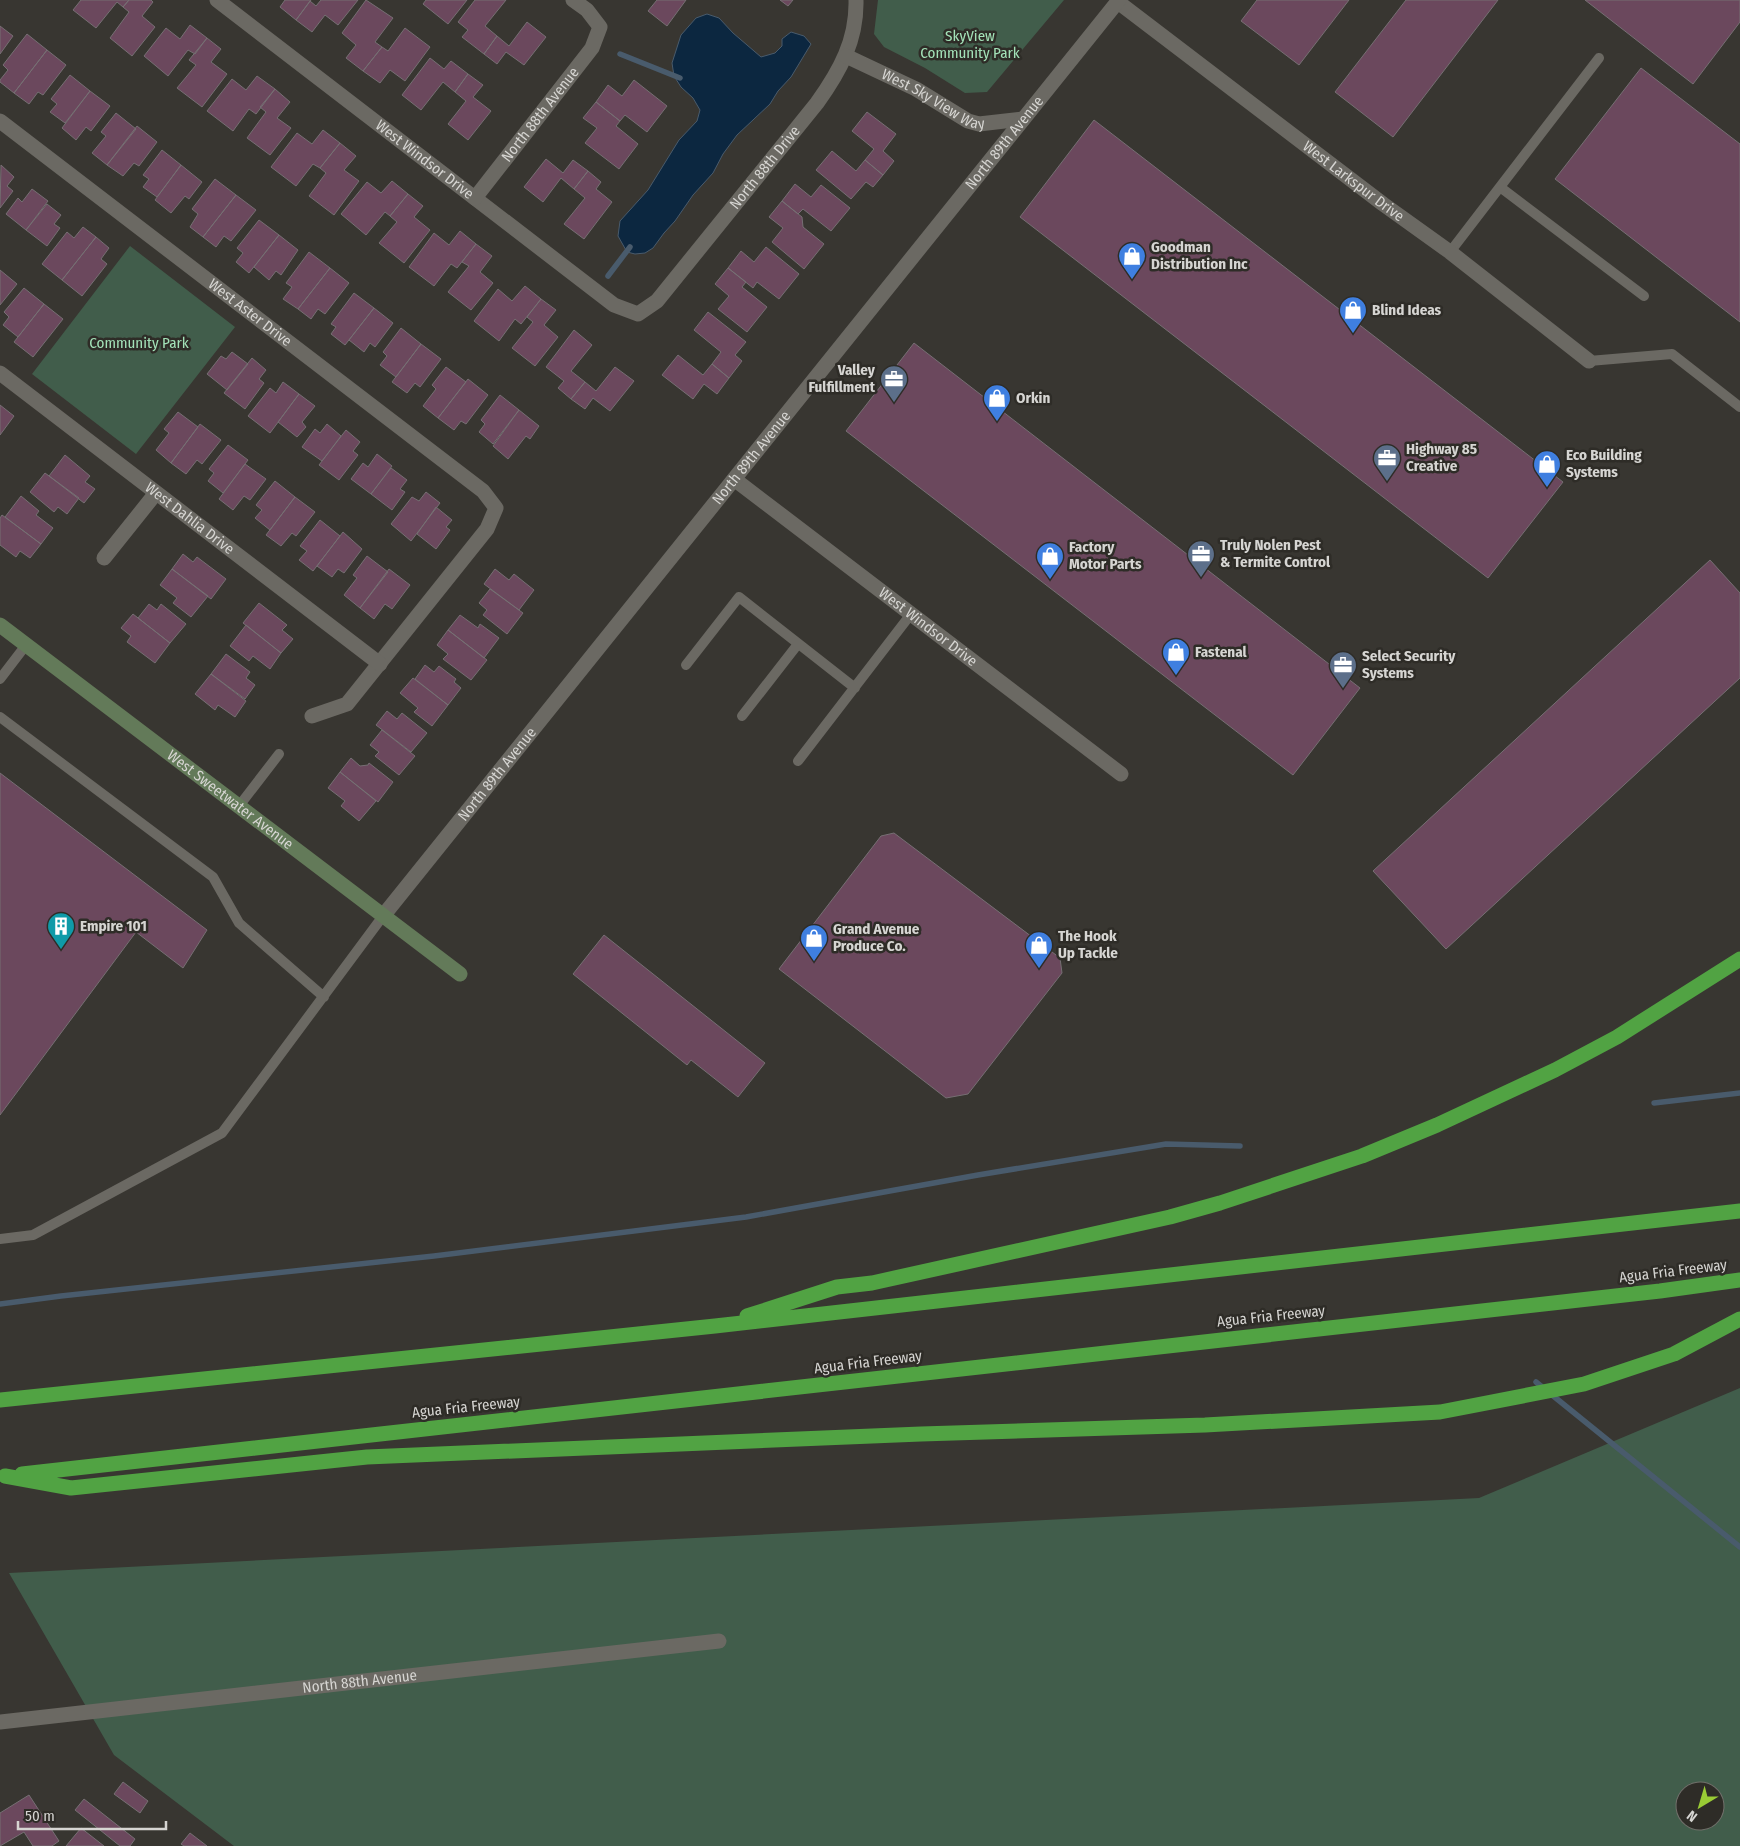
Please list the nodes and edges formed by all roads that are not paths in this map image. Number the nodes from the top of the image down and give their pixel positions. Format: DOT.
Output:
graph roads {
  1 [pos="217,0"];
  2 [pos="573,0"];
  3 [pos="856,0"];
  4 [pos="1118,1"];
  5 [pos="846,56"];
  6 [pos="1599,58"];
  7 [pos="1023,119"];
  8 [pos="0,121"];
  9 [pos="1500,187"];
  10 [pos="475,198"];
  11 [pos="1450,252"];
  12 [pos="1644,296"];
  13 [pos="638,314"];
  14 [pos="1589,361"];
  15 [pos="0,373"];
  16 [pos="1740,407"];
  17 [pos="734,478"];
  18 [pos="156,493"];
  19 [pos="104,558"];
  20 [pos="911,614"];
  21 [pos="0,625"];
  22 [pos="798,644"];
  23 [pos="26,645"];
  24 [pos="380,664"];
  25 [pos="686,666"];
  26 [pos="0,679"];
  27 [pos="855,688"];
  28 [pos="312,716"];
  29 [pos="742,716"];
  30 [pos="0,717"];
  31 [pos="279,754"];
  32 [pos="798,761"];
  33 [pos="1121,774"];
  34 [pos="239,806"];
  35 [pos="383,916"];
  36 [pos="1740,959"];
  37 [pos="460,974"];
  38 [pos="324,997"];
  39 [pos="1740,1211"];
  40 [pos="0,1239"];
  41 [pos="1740,1280"];
  42 [pos="1740,1319"];
  43 [pos="715,1326"];
  44 [pos="0,1400"];
  45 [pos="3,1477"];
  46 [pos="719,1641"];
  47 [pos="0,1722"];
  1 -- 10 [label="street, West Windsor Drive"];
  2 -- 10 [label="street, North 88th Avenue"];
  3 -- 5 [label="street, North 88th Drive"];
  4 -- 7 [label="street, North 89th Avenue"];
  4 -- 11 [label="street, West Larkspur Drive"];
  5 -- 7 [label="street, West Sky View Way"];
  5 -- 13 [label="street, North 88th Drive"];
  6 -- 9 [label="lane"];
  7 -- 17 [label="street, North 89th Avenue"];
  8 -- 24 [label="street, West Aster Drive"];
  9 -- 11 [label="lane"];
  9 -- 12 [label="lane"];
  10 -- 13 [label="street, West Windsor Drive"];
  11 -- 14 [label="street, West Larkspur Drive"];
  14 -- 16 [label="lane"];
  15 -- 18 [label="street, West Dahlia Drive"];
  17 -- 20 [label="street, West Windsor Drive"];
  17 -- 35 [label="street, North 89th Avenue"];
  18 -- 19 [label="street"];
  18 -- 24 [label="street, West Dahlia Drive"];
  20 -- 27 [label="lane"];
  20 -- 33 [label="street, West Windsor Drive"];
  21 -- 23 [label="street, West Sweetwater Avenue"];
  22 -- 25 [label="lane"];
  22 -- 27 [label="lane"];
  22 -- 29 [label="lane"];
  23 -- 26 [label="lane"];
  23 -- 34 [label="street, West Sweetwater Avenue"];
  24 -- 28 [label="street"];
  27 -- 32 [label="lane"];
  30 -- 38 [label="lane"];
  31 -- 34 [label="lane"];
  34 -- 35 [label="street, West Sweetwater Avenue"];
  35 -- 37 [label="street, West Sweetwater Avenue"];
  35 -- 38 [label="lane"];
  36 -- 43 [label="highway"];
  38 -- 40 [label="lane"];
  39 -- 43 [label="highway"];
  41 -- 45 [label="highway, Agua Fria Freeway"];
  42 -- 45 [label="highway"];
  43 -- 44 [label="highway"];
  46 -- 47 [label="street, North 88th Avenue"];
}
